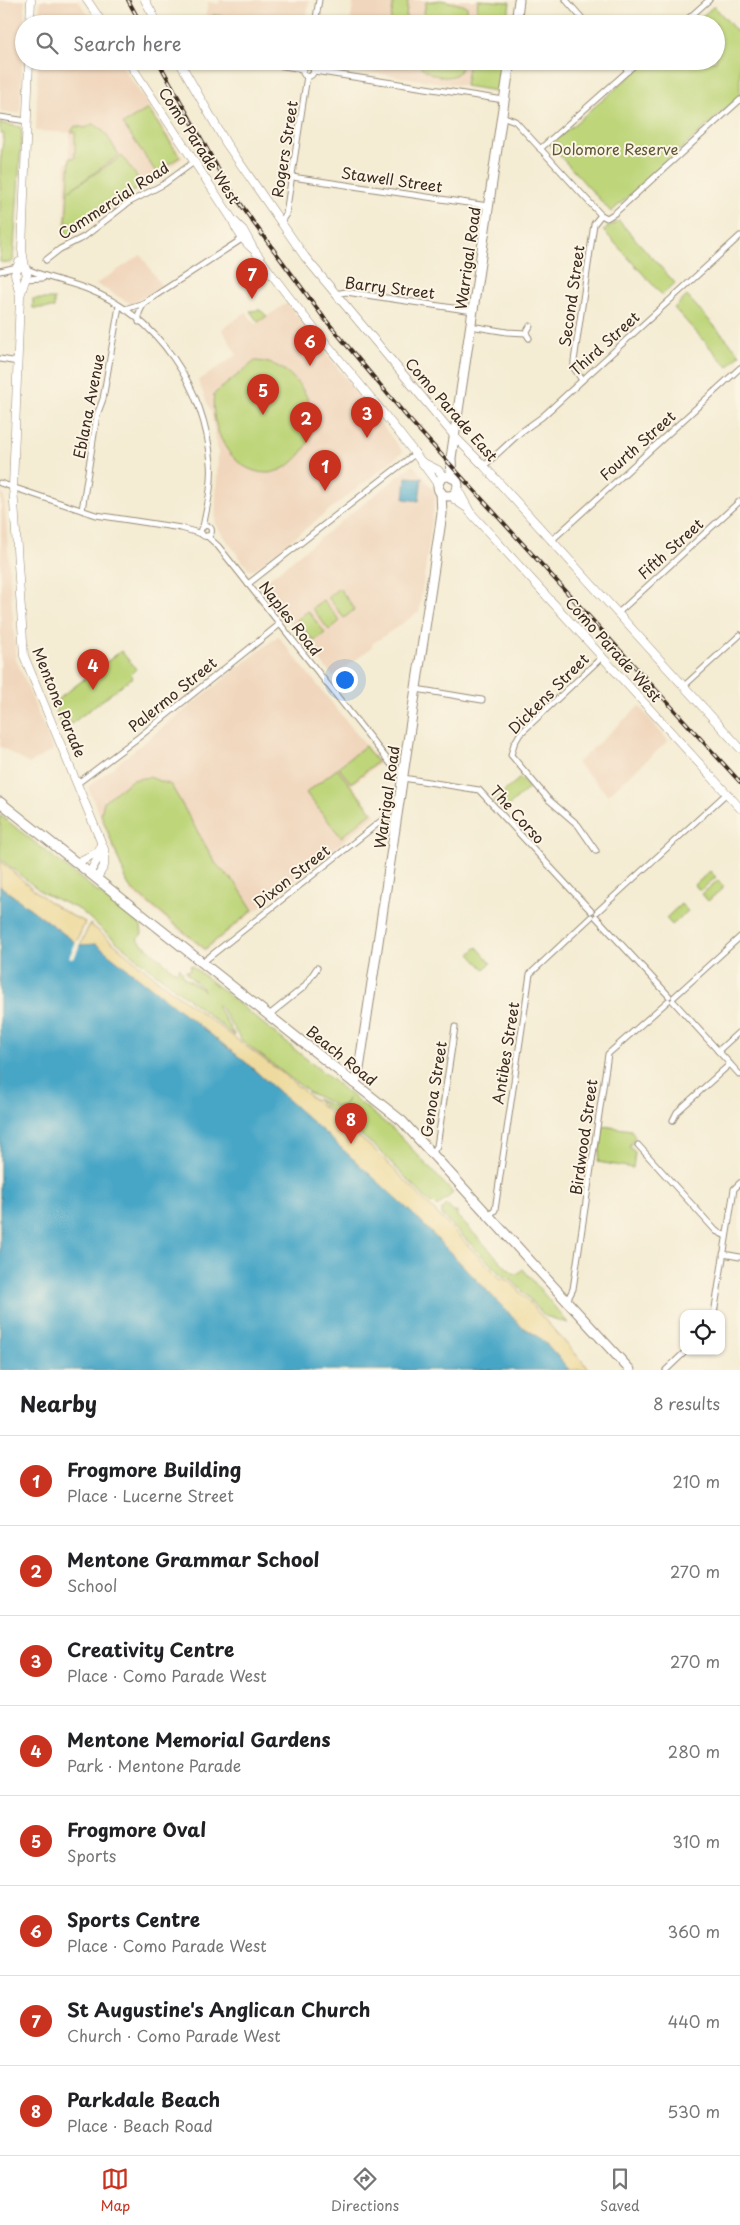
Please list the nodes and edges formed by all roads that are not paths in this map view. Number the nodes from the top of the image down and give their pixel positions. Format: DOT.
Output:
graph roads {
  1 [pos="31,0"];
  2 [pos="87,0"];
  3 [pos="145,0"];
  4 [pos="319,0"];
  5 [pos="519,0"];
  6 [pos="566,0"];
  7 [pos="709,0"];
  8 [pos="30,15"];
  9 [pos="97,15"];
  10 [pos="153,15"];
  11 [pos="316,15"];
  12 [pos="517,15"];
  13 [pos="579,15"];
  14 [pos="692,15"];
  15 [pos="29,70"];
  16 [pos="134,70"];
  17 [pos="184,70"];
  18 [pos="303,70"];
  19 [pos="509,70"];
  20 [pos="314,71"];
  21 [pos="628,71"];
  22 [pos="307,76"];
  23 [pos="504,100"];
  24 [pos="740,100"];
  25 [pos="502,116"];
  26 [pos="0,117"];
  27 [pos="27,121"];
  28 [pos="540,149"];
  29 [pos="194,162"];
  30 [pos="292,177"];
  31 [pos="488,206"];
  32 [pos="601,215"];
  33 [pos="232,219"];
  34 [pos="280,223"];
  35 [pos="740,236"];
  36 [pos="242,239"];
  37 [pos="255,251"];
  38 [pos="46,260"];
  39 [pos="21,267"];
  40 [pos="0,271"];
  41 [pos="46,278"];
  42 [pos="21,279"];
  43 [pos="334,294"];
  44 [pos="144,303"];
  45 [pos="122,308"];
  46 [pos="473,311"];
  47 [pos="139,322"];
  48 [pos="470,326"];
  49 [pos="530,326"];
  50 [pos="0,359"];
  51 [pos="18,362"];
  52 [pos="740,368"];
  53 [pos="582,380"];
  54 [pos="454,435"];
  55 [pos="416,453"];
  56 [pos="424,463"];
  57 [pos="484,466"];
  58 [pos="446,477"];
  59 [pos="0,483"];
  60 [pos="13,487"];
  61 [pos="440,489"];
  62 [pos="454,493"];
  63 [pos="740,501"];
  64 [pos="82,510"];
  65 [pos="442,514"];
  66 [pos="206,530"];
  67 [pos="551,541"];
  68 [pos="248,584"];
  69 [pos="618,614"];
  70 [pos="280,624"];
  71 [pos="740,635"];
  72 [pos="602,656"];
  73 [pos="684,686"];
  74 [pos="416,689"];
  75 [pos="482,700"];
  76 [pos="740,748"];
  77 [pos="403,775"];
  78 [pos="78,783"];
  79 [pos="727,793"];
  80 [pos="0,802"];
  81 [pos="740,808"];
  82 [pos="397,820"];
  83 [pos="99,848"];
  84 [pos="596,851"];
  85 [pos="78,862"];
  86 [pos="90,872"];
  87 [pos="97,878"];
  88 [pos="594,914"];
  89 [pos="740,937"];
  90 [pos="203,962"];
  91 [pos="317,968"];
  92 [pos="671,999"];
  93 [pos="269,1015"];
  94 [pos="455,1027"];
  95 [pos="740,1030"];
  96 [pos="718,1051"];
  97 [pos="730,1064"];
  98 [pos="740,1075"];
  99 [pos="354,1083"];
  100 [pos="673,1120"];
  101 [pos="638,1145"];
  102 [pos="432,1154"];
  103 [pos="740,1183"];
  104 [pos="489,1216"];
  105 [pos="726,1236"];
  106 [pos="723,1254"];
  107 [pos="740,1257"];
  108 [pos="567,1301"];
  109 [pos="715,1310"];
  110 [pos="682,1355"];
  111 [pos="630,1370"];
  112 [pos="666,1370"];
  1 -- 8 [label="street"];
  2 -- 9 [label="street"];
  3 -- 10 [label="street"];
  4 -- 11 [label="street"];
  5 -- 12 [label="main road"];
  6 -- 13 [label="street"];
  7 -- 14 [label="street"];
  15 -- 27 [label="street"];
  16 -- 29 [label="street, Como Parade West"];
  17 -- 34 [label="street, Como Parade East"];
  18 -- 22 [label="street"];
  19 -- 23 [label="main road, Warrigal Road"];
  20 -- 22 [label="street"];
  20 -- 23 [label="street"];
  21 -- 28 [label="street"];
  22 -- 30 [label="street, Rogers Street"];
  23 -- 25 [label="main road, Warrigal Road"];
  24 -- 32 [label="street"];
  25 -- 28 [label="street"];
  25 -- 31 [label="main road, Warrigal Road"];
  26 -- 27 [label="street"];
  27 -- 39 [label="street"];
  28 -- 32 [label="street"];
  29 -- 33 [label="street, Como Parade West"];
  29 -- 38 [label="street, Commercial Road"];
  30 -- 31 [label="street, Stawell Street"];
  30 -- 34 [label="street, Rogers Street"];
  31 -- 46 [label="main road, Warrigal Road"];
  32 -- 53 [label="street, Second Street"];
  33 -- 36 [label="street, Como Parade West"];
  33 -- 37 [label="street, Como Parade West"];
  34 -- 43 [label="street, Como Parade East"];
  35 -- 53 [label="street, Third Street"];
  36 -- 37 [label="street, Como Parade West"];
  36 -- 44 [label="street"];
  37 -- 55 [label="street, Como Parade West"];
  39 -- 40 [label="street"];
  39 -- 41 [label="street"];
  39 -- 42 [label="street"];
  39 -- 42 [label="street"];
  40 -- 42 [label="street"];
  41 -- 42 [label="street"];
  41 -- 45 [label="street"];
  42 -- 51 [label="street, Mentone Parade"];
  43 -- 46 [label="street, Barry Street"];
  43 -- 54 [label="street, Como Parade East"];
  44 -- 45 [label="street"];
  44 -- 47 [label="street"];
  45 -- 47 [label="street"];
  45 -- 64 [label="street, Eblana Avenue"];
  46 -- 48 [label="main road, Warrigal Road"];
  47 -- 66 [label="street"];
  48 -- 49 [label="street"];
  48 -- 54 [label="main road, Warrigal Road"];
  50 -- 51 [label="street"];
  51 -- 60 [label="street, Mentone Parade"];
  52 -- 67 [label="street, Fourth Street"];
  53 -- 57 [label="street, Third Street"];
  54 -- 57 [label="street, Como Parade East"];
  54 -- 58 [label="main road, Warrigal Road"];
  55 -- 56 [label="street, Como Parade West"];
  55 -- 68 [label="street"];
  56 -- 58 [label="street, Como Parade West"];
  56 -- 61 [label="street, Como Parade West"];
  57 -- 67 [label="street, Como Parade East"];
  58 -- 61 [label="main road, Warrigal Road"];
  58 -- 62 [label="main road"];
  59 -- 60 [label="street, Naples Road"];
  60 -- 64 [label="street, Naples Road"];
  60 -- 78 [label="street, Mentone Parade"];
  61 -- 62 [label="main road"];
  61 -- 65 [label="main road, Warrigal Road"];
  62 -- 65 [label="main road, Warrigal Road"];
  62 -- 72 [label="street, Como Parade West"];
  63 -- 69 [label="street, Fifth Street"];
  64 -- 66 [label="street, Naples Road"];
  65 -- 74 [label="main road, Warrigal Road"];
  66 -- 68 [label="street, Naples Road"];
  67 -- 69 [label="street, Como Parade East"];
  68 -- 70 [label="street, Naples Road"];
  69 -- 73 [label="street, Como Parade East"];
  70 -- 77 [label="street, Naples Road"];
  70 -- 78 [label="street, Palermo Street"];
  71 -- 73 [label="street"];
  72 -- 79 [label="street, Como Parade West"];
  72 -- 84 [label="street, Dickens Street"];
  73 -- 76 [label="street, Como Parade East"];
  74 -- 75 [label="street"];
  74 -- 77 [label="main road, Warrigal Road"];
  77 -- 82 [label="main road, Warrigal Road"];
  77 -- 88 [label="street, The Corso"];
  78 -- 83 [label="street, Mentone Parade"];
  79 -- 81 [label="street, Como Parade West"];
  79 -- 88 [label="street, Antibes Street"];
  80 -- 85 [label="main road, Beach Road"];
  82 -- 90 [label="street, Dixon Street"];
  82 -- 99 [label="main road, Warrigal Road"];
  83 -- 85 [label="street"];
  83 -- 86 [label="street"];
  83 -- 87 [label="street, Mentone Parade"];
  85 -- 86 [label="main road, Beach Road"];
  86 -- 87 [label="main road, Beach Road"];
  87 -- 90 [label="main road, Beach Road"];
  88 -- 92 [label="street, The Corso"];
  88 -- 104 [label="street, Antibes Street"];
  89 -- 92 [label="street, Birdwood Street"];
  90 -- 93 [label="main road, Beach Road"];
  91 -- 93 [label="street"];
  92 -- 96 [label="street, The Corso"];
  92 -- 108 [label="street, Birdwood Street"];
  93 -- 99 [label="main road, Beach Road"];
  94 -- 102 [label="street, Genoa Street"];
  95 -- 96 [label="street"];
  96 -- 97 [label="street, The Corso"];
  97 -- 98 [label="street, The Corso"];
  97 -- 100 [label="street"];
  99 -- 102 [label="main road, Beach Road"];
  101 -- 105 [label="street"];
  102 -- 104 [label="main road, Beach Road"];
  103 -- 105 [label="street"];
  104 -- 108 [label="main road, Beach Road"];
  105 -- 106 [label="street"];
  106 -- 107 [label="street"];
  106 -- 109 [label="street"];
  108 -- 111 [label="main road, Beach Road"];
  110 -- 112 [label="street"];
}
